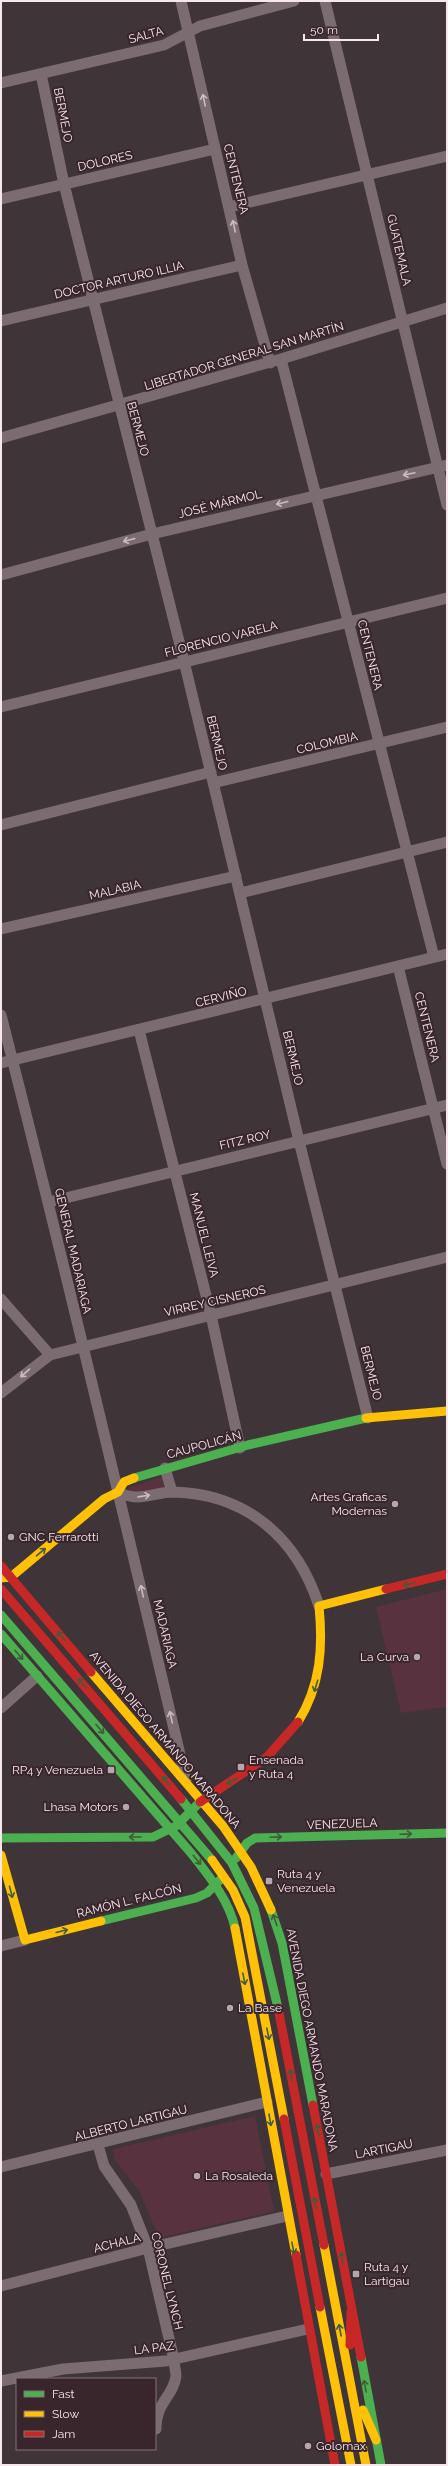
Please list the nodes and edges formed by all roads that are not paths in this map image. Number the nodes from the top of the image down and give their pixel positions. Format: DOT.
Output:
graph roads {
  1 [pos="181,1"];
  2 [pos="294,1"];
  3 [pos="325,1"];
  4 [pos="189,33"];
  5 [pos="42,74"];
  6 [pos="1,83"];
  7 [pos="215,149"];
  8 [pos="447,156"];
  9 [pos="367,175"];
  10 [pos="64,184"];
  11 [pos="1,199"];
  12 [pos="229,207"];
  13 [pos="242,264"];
  14 [pos="93,299"];
  15 [pos="447,308"];
  16 [pos="1,321"];
  17 [pos="403,322"];
  18 [pos="282,359"];
  19 [pos="270,363"];
  20 [pos="119,407"];
  21 [pos="1,438"];
  22 [pos="443,466"];
  23 [pos="315,495"];
  24 [pos="447,505"];
  25 [pos="152,534"];
  26 [pos="1,575"];
  27 [pos="447,598"];
  28 [pos="348,622"];
  29 [pos="184,661"];
  30 [pos="1,707"];
  31 [pos="447,727"];
  32 [pos="378,744"];
  33 [pos="212,777"];
  34 [pos="1,825"];
  35 [pos="447,842"];
  36 [pos="408,851"];
  37 [pos="236,876"];
  38 [pos="240,893"];
  39 [pos="1,929"];
  40 [pos="447,954"];
  41 [pos="434,957"];
  42 [pos="398,966"];
  43 [pos="266,999"];
  44 [pos="1,1015"];
  45 [pos="139,1030"];
  46 [pos="12,1060"];
  47 [pos="1,1063"];
  48 [pos="447,1105"];
  49 [pos="433,1109"];
  50 [pos="299,1141"];
  51 [pos="447,1164"];
  52 [pos="174,1170"];
  53 [pos="49,1202"];
  54 [pos="447,1257"];
  55 [pos="336,1285"];
  56 [pos="1,1299"];
  57 [pos="211,1315"];
  58 [pos="82,1346"];
  59 [pos="50,1355"];
  60 [pos="1,1393"];
  61 [pos="447,1411"];
  62 [pos="368,1418"];
  63 [pos="240,1448"];
  64 [pos="165,1468"];
  65 [pos="118,1492"];
  66 [pos="172,1492"];
  67 [pos="1,1566"];
  68 [pos="447,1574"];
  69 [pos="11,1577"];
  70 [pos="1,1578"];
  71 [pos="1,1589"];
  72 [pos="319,1606"];
  73 [pos="1,1615"];
  74 [pos="1,1634"];
  75 [pos="37,1676"];
  76 [pos="1,1708"];
  77 [pos="187,1782"];
  78 [pos="202,1800"];
  79 [pos="192,1811"];
  80 [pos="181,1822"];
  81 [pos="173,1830"];
  82 [pos="447,1833"];
  83 [pos="1,1838"];
  84 [pos="242,1849"];
  85 [pos="1,1855"];
  86 [pos="232,1863"];
  87 [pos="224,1876"];
  88 [pos="216,1885"];
  89 [pos="24,1940"];
  90 [pos="1,1946"];
  91 [pos="267,2102"];
  92 [pos="98,2145"];
  93 [pos="447,2150"];
  94 [pos="1,2167"];
  95 [pos="326,2174"];
  96 [pos="287,2216"];
  97 [pos="148,2248"];
  98 [pos="1,2286"];
  99 [pos="351,2312"];
  100 [pos="308,2329"];
  101 [pos="174,2360"];
  102 [pos="349,2376"];
  103 [pos="1,2380"];
  104 [pos="156,2429"];
  105 [pos="376,2440"];
  106 [pos="335,2465"];
  107 [pos="350,2465"];
  108 [pos="366,2465"];
  109 [pos="381,2465"];
  1 -- 4 [label="street, CENTENERA"];
  2 -- 4 [label="street, SALTA"];
  3 -- 9 [label="street, GUATEMALA"];
  4 -- 5 [label="street, SALTA"];
  7 -- 4 [label="street, CENTENERA, one-way"];
  5 -- 6 [label="street, SALTA"];
  5 -- 10 [label="street, BERMEJO"];
  7 -- 10 [label="street, DOLORES"];
  7 -- 12 [label="street, CENTENERA"];
  8 -- 9 [label="street"];
  9 -- 12 [label="street"];
  9 -- 17 [label="street, GUATEMALA"];
  10 -- 11 [label="street, DOLORES"];
  10 -- 14 [label="street, BERMEJO"];
  13 -- 12 [label="street, CENTENERA, one-way"];
  13 -- 14 [label="street, DOCTOR ARTURO ILLIA"];
  13 -- 19 [label="street, CENTENERA"];
  14 -- 16 [label="street, DOCTOR ARTURO ILLIA"];
  14 -- 20 [label="street, BERMEJO"];
  15 -- 17 [label="street, LIBERTADOR GENERAL SAN MARTÍN"];
  17 -- 18 [label="street, LIBERTADOR GENERAL SAN MARTÍN"];
  17 -- 22 [label="street, GUATEMALA"];
  18 -- 19 [label="street, LIBERTADOR GENERAL SAN MARTÍN"];
  18 -- 23 [label="street, CENTENERA"];
  19 -- 20 [label="street, LIBERTADOR GENERAL SAN MARTÍN"];
  20 -- 21 [label="street, LIBERTADOR GENERAL SAN MARTÍN"];
  20 -- 25 [label="street, BERMEJO"];
  22 -- 23 [label="street, JOSÉ MÁRMOL, one-way"];
  22 -- 24 [label="street, GUATEMALA"];
  23 -- 25 [label="street, JOSÉ MÁRMOL, one-way"];
  23 -- 28 [label="street, CENTENERA"];
  25 -- 26 [label="street, JOSÉ MÁRMOL, one-way"];
  25 -- 29 [label="street, BERMEJO"];
  27 -- 28 [label="street, FLORENCIO VARELA"];
  28 -- 29 [label="street, FLORENCIO VARELA"];
  28 -- 32 [label="street, CENTENERA"];
  29 -- 30 [label="street, FLORENCIO VARELA"];
  29 -- 33 [label="street, BERMEJO"];
  31 -- 32 [label="street, COLOMBIA"];
  32 -- 33 [label="street, COLOMBIA"];
  32 -- 36 [label="street, CENTENERA"];
  33 -- 34 [label="street, COLOMBIA"];
  33 -- 37 [label="street, BERMEJO"];
  35 -- 36 [label="street"];
  36 -- 38 [label="street"];
  36 -- 41 [label="street, CENTENERA"];
  37 -- 38 [label="street, BERMEJO"];
  37 -- 39 [label="street, MALABIA"];
  38 -- 43 [label="street, BERMEJO"];
  40 -- 41 [label="street, CERVIÑO"];
  41 -- 42 [label="street, CERVIÑO"];
  42 -- 43 [label="street, CERVIÑO"];
  42 -- 49 [label="street, CENTENERA"];
  43 -- 45 [label="street, CERVIÑO"];
  43 -- 50 [label="street, BERMEJO"];
  44 -- 46 [label="street, GENERAL MADARIAGA"];
  45 -- 46 [label="street, CERVIÑO"];
  45 -- 52 [label="street, MANUEL LEIVA"];
  46 -- 47 [label="street, CERVIÑO"];
  46 -- 53 [label="street, GENERAL MADARIAGA"];
  48 -- 49 [label="street, FITZ ROY"];
  49 -- 50 [label="street, FITZ ROY"];
  49 -- 51 [label="street, CENTENERA"];
  50 -- 52 [label="street, FITZ ROY"];
  50 -- 55 [label="street, BERMEJO"];
  52 -- 53 [label="street, FITZ ROY"];
  52 -- 57 [label="street, MANUEL LEIVA"];
  53 -- 58 [label="street, GENERAL MADARIAGA"];
  54 -- 55 [label="street, VIRREY CISNEROS"];
  55 -- 57 [label="street, VIRREY CISNEROS"];
  55 -- 62 [label="street, BERMEJO"];
  56 -- 59 [label="street"];
  57 -- 58 [label="street, VIRREY CISNEROS"];
  57 -- 63 [label="street, MANUEL LEIVA"];
  58 -- 59 [label="street, VIRREY CISNEROS"];
  58 -- 65 [label="street, GENERAL MADARIAGA"];
  59 -- 60 [label="street, VIRREY CISNEROS, one-way"];
  61 -- 62 [label="street, CAUPOLICÁN"];
  62 -- 63 [label="street, CAUPOLICÁN"];
  63 -- 64 [label="street, CAUPOLICÁN"];
  64 -- 65 [label="street, CAUPOLICÁN"];
  64 -- 66 [label="street"];
  65 -- 66 [label="street, one-way"];
  69 -- 65 [label="street, CAUPOLICÁN, one-way"];
  77 -- 65 [label="street, MADARIAGA, one-way"];
  66 -- 72 [label="street"];
  67 -- 69 [label="street, AVENIDA DIEGO ARMANDO MARADONA"];
  68 -- 72 [label="street, one-way"];
  69 -- 70 [label="street"];
  77 -- 69 [label="street, AVENIDA DIEGO ARMANDO MARADONA, one-way"];
  79 -- 71 [label="street, one-way"];
  72 -- 78 [label="street, one-way"];
  73 -- 80 [label="street, one-way"];
  74 -- 75 [label="street, one-way"];
  75 -- 76 [label="street"];
  75 -- 81 [label="street"];
  77 -- 78 [label="street, AVENIDA DIEGO ARMANDO MARADONA"];
  78 -- 79 [label="street"];
  78 -- 84 [label="street, AVENIDA DIEGO ARMANDO MARADONA"];
  79 -- 80 [label="street"];
  79 -- 86 [label="street"];
  80 -- 81 [label="street"];
  80 -- 87 [label="street"];
  81 -- 83 [label="street, one-way"];
  81 -- 88 [label="street, one-way"];
  84 -- 82 [label="street, VENEZUELA, one-way"];
  84 -- 86 [label="street, RAMÓN L. FALCÓN"];
  95 -- 84 [label="street, AVENIDA DIEGO ARMANDO MARADONA, one-way"];
  85 -- 89 [label="street, one-way"];
  86 -- 87 [label="street, RAMÓN L. FALCÓN"];
  102 -- 86 [label="street, one-way"];
  87 -- 88 [label="street, RAMÓN L. FALCÓN"];
  87 -- 107 [label="street, one-way"];
  89 -- 88 [label="street, RAMÓN L. FALCÓN, one-way"];
  88 -- 91 [label="street, one-way"];
  89 -- 90 [label="street, RAMÓN L. FALCÓN"];
  91 -- 92 [label="street, ALBERTO LARTIGAU"];
  91 -- 96 [label="street, one-way"];
  92 -- 94 [label="street, ALBERTO LARTIGAU"];
  92 -- 97 [label="street, CORONEL LYNCH"];
  93 -- 95 [label="street, LARTIGAU"];
  99 -- 95 [label="street, AVENIDA DIEGO ARMANDO MARADONA, one-way"];
  96 -- 97 [label="street, ACHALA"];
  96 -- 100 [label="street, one-way"];
  97 -- 98 [label="street, ACHALA"];
  97 -- 101 [label="street, CORONEL LYNCH"];
  99 -- 102 [label="street"];
  105 -- 99 [label="street, AVENIDA DIEGO ARMANDO MARADONA, one-way"];
  100 -- 101 [label="street, LA PAZ"];
  100 -- 106 [label="street"];
  101 -- 103 [label="street, LA PAZ"];
  101 -- 104 [label="street, CORONEL LYNCH"];
  102 -- 105 [label="street"];
  102 -- 108 [label="street"];
  105 -- 109 [label="street, AVENIDA DIEGO ARMANDO MARADONA"];
}
